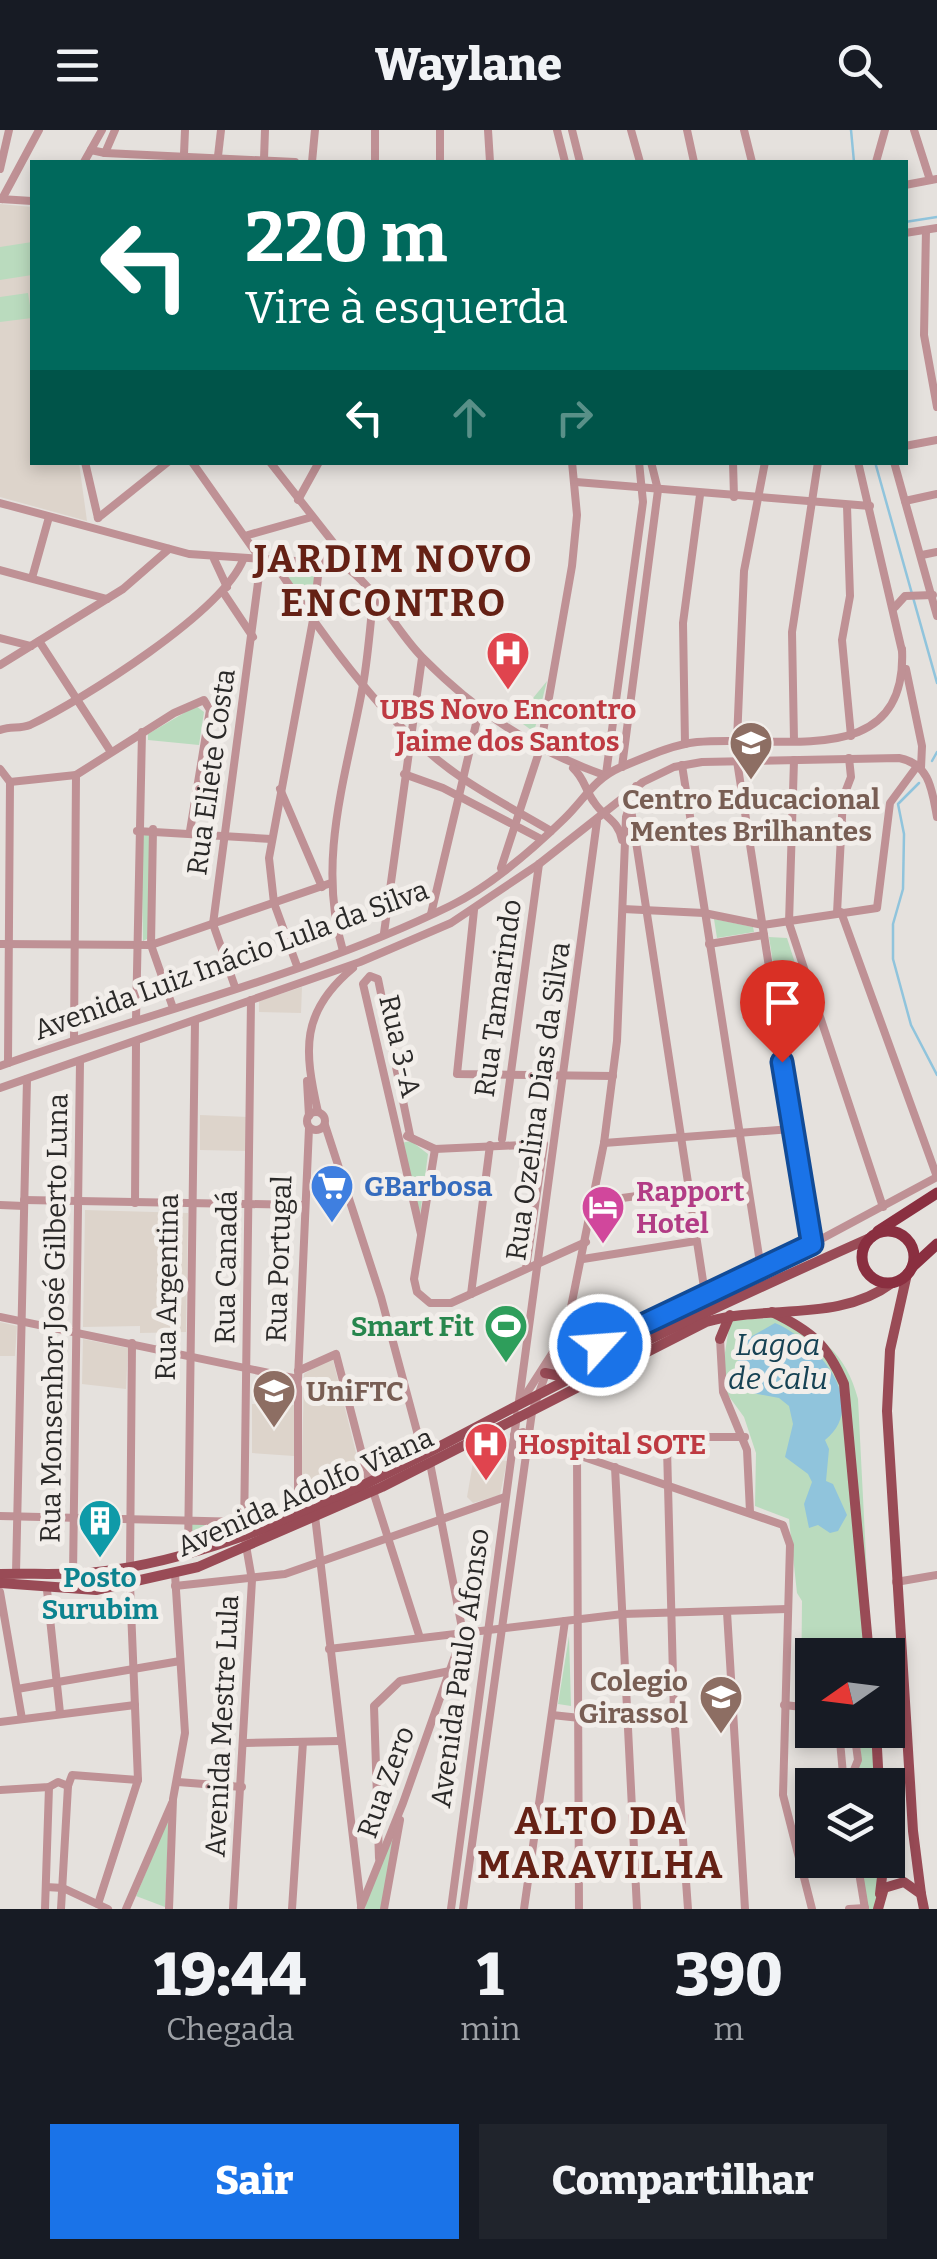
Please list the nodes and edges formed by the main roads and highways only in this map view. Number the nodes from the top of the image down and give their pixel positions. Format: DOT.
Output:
graph roads {
  1 [pos="937,1193"];
  2 [pos="872,1236"];
  3 [pos="937,1244"];
  4 [pos="910,1271"];
  5 [pos="892,1283"];
  6 [pos="771,1311"];
  7 [pos="730,1315"];
  8 [pos="706,1322"];
  9 [pos="541,1373"];
  10 [pos="570,1378"];
  11 [pos="427,1458"];
  12 [pos="371,1486"];
  13 [pos="245,1534"];
  14 [pos="151,1562"];
  15 [pos="0,1574"];
  16 [pos="44,1574"];
  17 [pos="156,1579"];
  18 [pos="0,1583"];
  19 [pos="43,1589"];
  20 [pos="868,1638"];
  21 [pos="879,1878"];
  22 [pos="922,1894"];
  23 [pos="872,1904"];
  24 [pos="924,1909"];
  1 -- 2 [label="highway"];
  2 -- 4 [label="highway"];
  2 -- 5 [label="highway"];
  2 -- 10 [label="main road, Avenida Adolfo Viana"];
  3 -- 4 [label="highway"];
  4 -- 5 [label="highway"];
  4 -- 22 [label="main road"];
  5 -- 6 [label="main road, Avenida Adolfo Viana"];
  6 -- 7 [label="main road, Avenida Adolfo Viana"];
  6 -- 20 [label="main road"];
  7 -- 8 [label="main road, Avenida Adolfo Viana"];
  7 -- 8 [label="main road"];
  8 -- 11 [label="main road, Avenida Adolfo Viana"];
  9 -- 10 [label="main road"];
  10 -- 11 [label="main road, Avenida Adolfo Viana"];
  11 -- 12 [label="main road, Avenida Adolfo Viana"];
  12 -- 13 [label="main road, Avenida Adolfo Viana"];
  12 -- 13 [label="main road, Avenida Adolfo Viana"];
  13 -- 14 [label="main road, Avenida Adolfo Viana"];
  13 -- 17 [label="main road, Avenida Adolfo Viana"];
  14 -- 16 [label="main road, Avenida Adolfo Viana"];
  14 -- 17 [label="main road"];
  15 -- 16 [label="main road, Avenida Adolfo Viana"];
  16 -- 19 [label="main road"];
  17 -- 19 [label="main road, Avenida Adolfo Viana"];
  18 -- 19 [label="main road, Avenida Adolfo Viana"];
  21 -- 23 [label="main road"];
  22 -- 23 [label="main road"];
  22 -- 24 [label="main road"];
}
